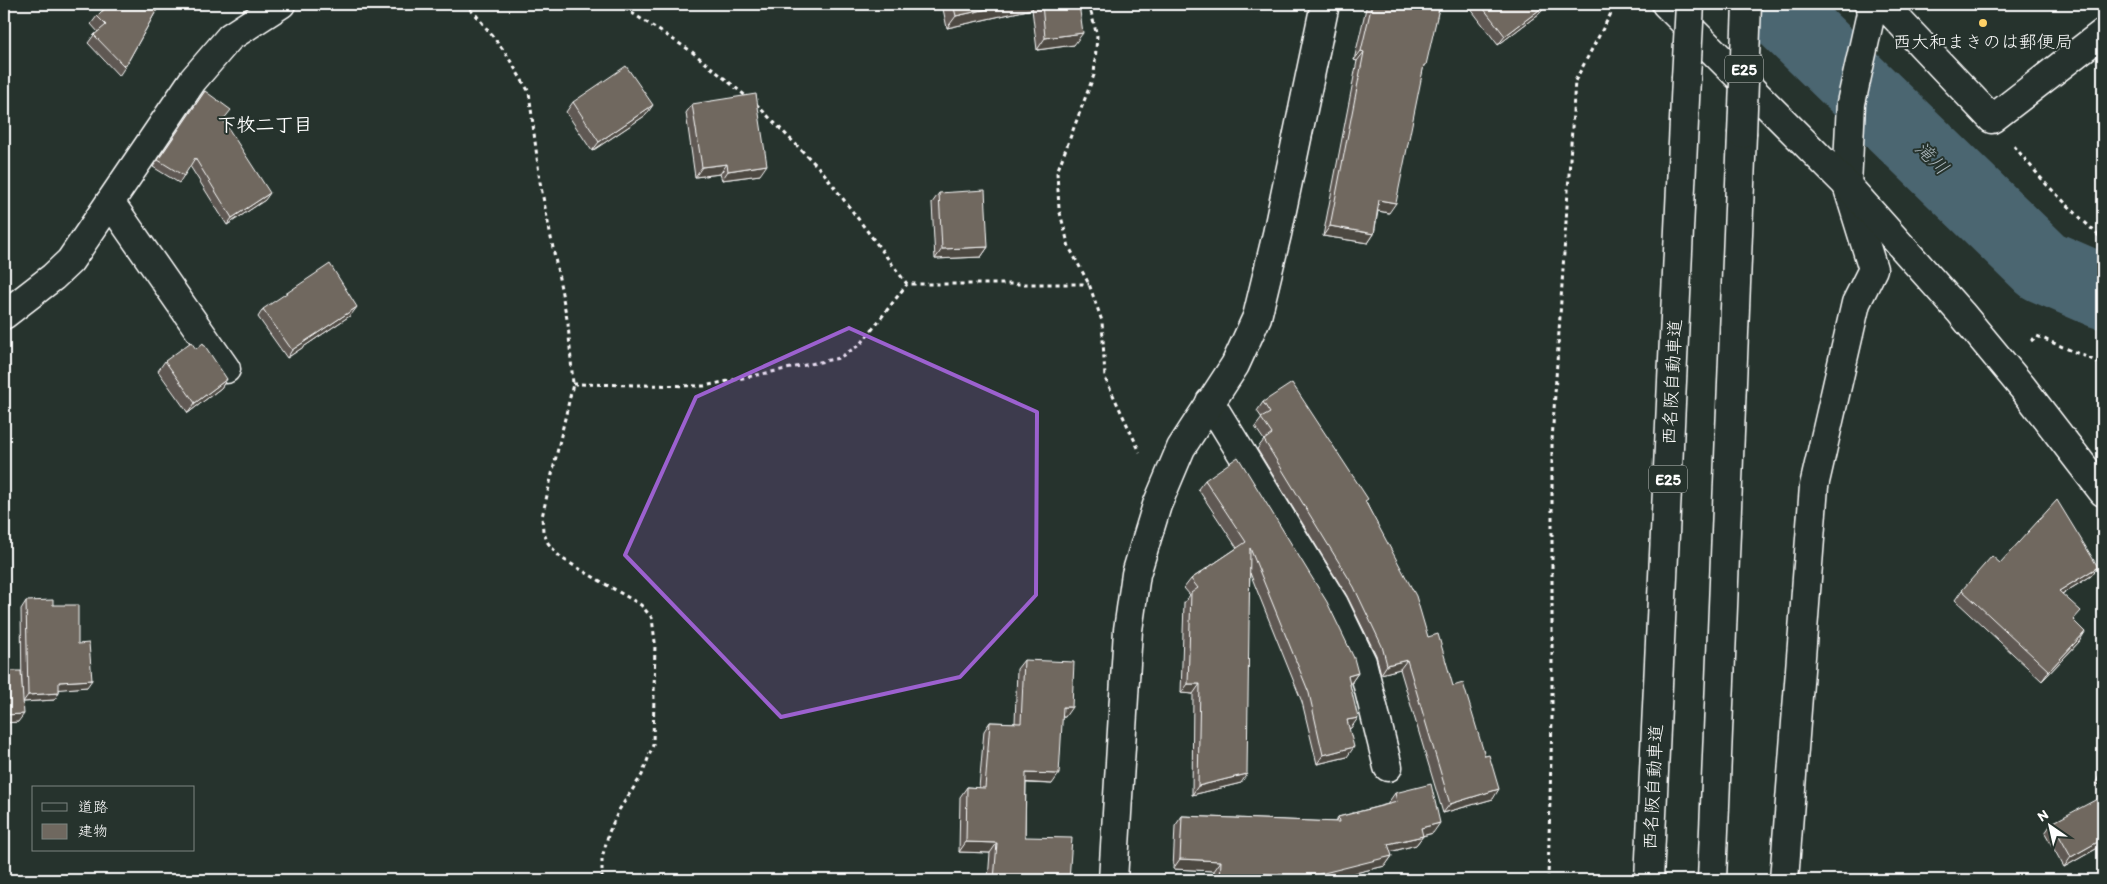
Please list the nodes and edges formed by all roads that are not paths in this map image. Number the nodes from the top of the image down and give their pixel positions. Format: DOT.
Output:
graph roads {
  1 [pos="281,4"];
  2 [pos="1325,4"];
  3 [pos="1666,4"];
  4 [pos="1690,4"];
  5 [pos="1747,4"];
  6 [pos="1875,7"];
  7 [pos="2103,33"];
  8 [pos="1846,185"];
  9 [pos="110,202"];
  10 [pos="4,315"];
  11 [pos="226,369"];
  12 [pos="1210,402"];
  13 [pos="2103,492"];
  14 [pos="1388,767"];
  15 [pos="1112,880"];
  16 [pos="1649,880"];
  17 [pos="1712,880"];
  18 [pos="1784,880"];
  1 -- 9 [label="main road"];
  2 -- 12 [label="main road"];
  3 -- 8 [label="main road"];
  4 -- 16 [label="main road, 西名阪自動車道 / E25, bridge"];
  5 -- 17 [label="main road, E25, bridge"];
  6 -- 7 [label="main road"];
  6 -- 8 [label="main road"];
  8 -- 13 [label="main road"];
  8 -- 18 [label="main road"];
  9 -- 10 [label="main road"];
  9 -- 11 [label="main road"];
  12 -- 14 [label="main road"];
  12 -- 15 [label="main road"];
}
